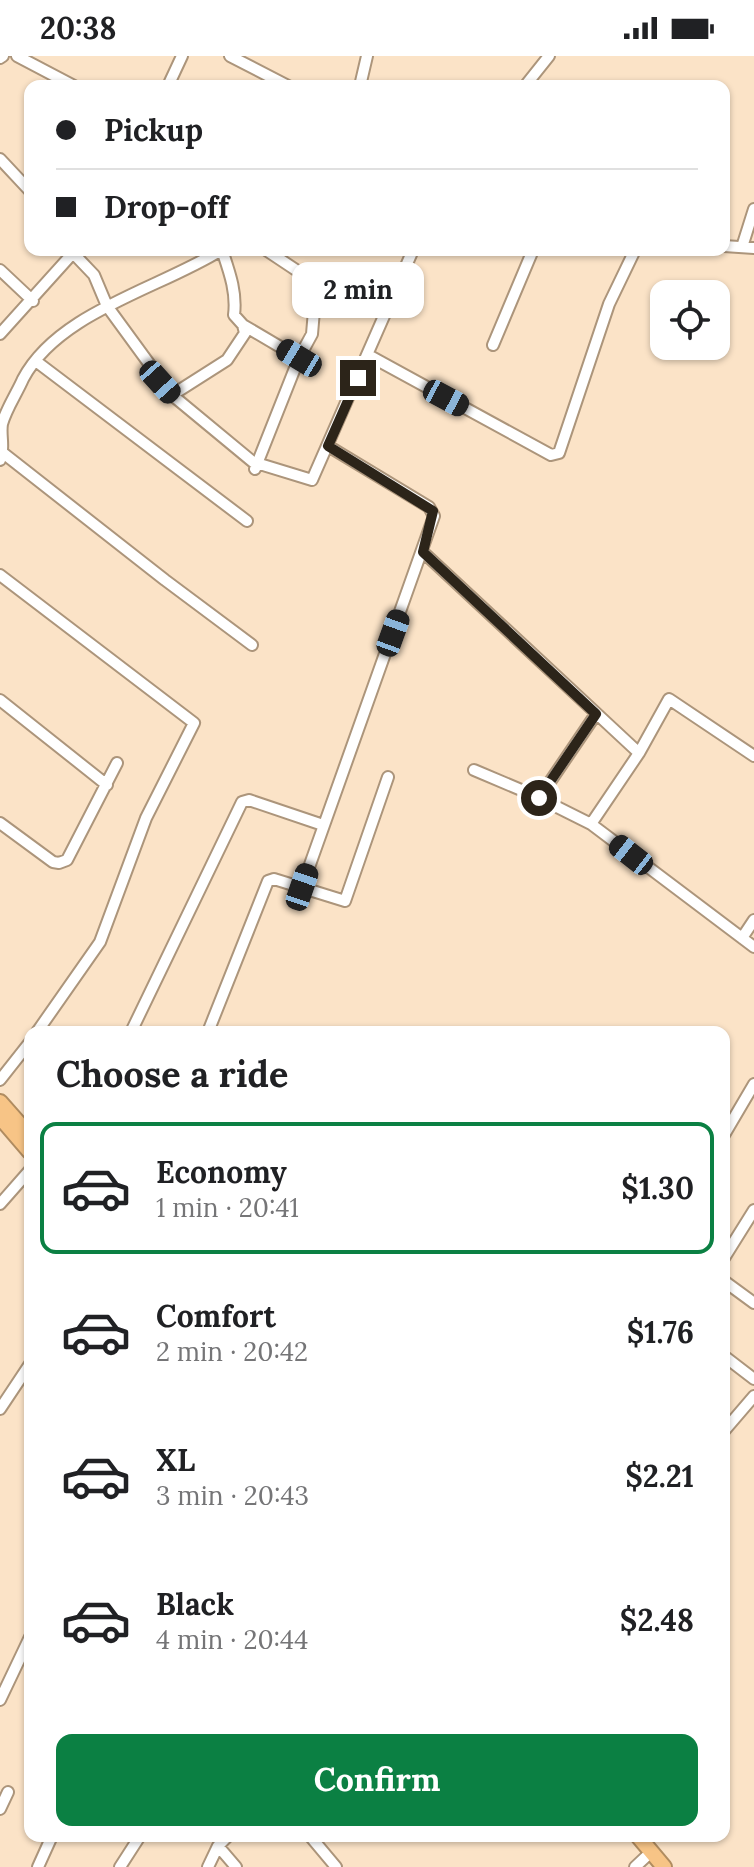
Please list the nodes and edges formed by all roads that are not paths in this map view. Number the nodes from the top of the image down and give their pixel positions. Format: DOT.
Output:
graph roads {
  1 [pos="17,56"];
  2 [pos="182,56"];
  3 [pos="230,56"];
  4 [pos="367,56"];
  5 [pos="549,56"];
  6 [pos="242,60"];
  7 [pos="63,80"];
  8 [pos="171,80"];
  9 [pos="275,80"];
  10 [pos="361,80"];
  11 [pos="530,80"];
  12 [pos="0,159"];
  13 [pos="24,185"];
  14 [pos="754,209"];
  15 [pos="748,248"];
  16 [pos="67,256"];
  17 [pos="76,256"];
  18 [pos="210,256"];
  19 [pos="224,256"];
  20 [pos="275,256"];
  21 [pos="410,256"];
  22 [pos="530,256"];
  23 [pos="632,256"];
  24 [pos="0,270"];
  25 [pos="33,301"];
  26 [pos="107,306"];
  27 [pos="243,325"];
  28 [pos="0,334"];
  29 [pos="493,345"];
  30 [pos="368,355"];
  31 [pos="299,358"];
  32 [pos="37,362"];
  33 [pos="172,395"];
  34 [pos="328,446"];
  35 [pos="2,456"];
  36 [pos="257,466"];
  37 [pos="247,521"];
  38 [pos="423,552"];
  39 [pos="0,575"];
  40 [pos="252,645"];
  41 [pos="3,707"];
  42 [pos="596,714"];
  43 [pos="639,753"];
  44 [pos="754,756"];
  45 [pos="117,763"];
  46 [pos="474,770"];
  47 [pos="388,777"];
  48 [pos="107,785"];
  49 [pos="539,798"];
  50 [pos="0,823"];
  51 [pos="591,824"];
  52 [pos="323,825"];
  53 [pos="302,887"];
  54 [pos="754,920"];
  55 [pos="742,938"];
  56 [pos="754,947"];
  57 [pos="41,1026"];
  58 [pos="134,1026"];
  59 [pos="210,1026"];
  60 [pos="24,1050"];
  61 [pos="0,1080"];
  62 [pos="754,1084"];
  63 [pos="0,1102"];
  64 [pos="0,1117"];
  65 [pos="730,1125"];
  66 [pos="24,1129"];
  67 [pos="24,1145"];
  68 [pos="24,1177"];
  69 [pos="0,1204"];
  70 [pos="753,1213"];
  71 [pos="730,1249"];
  72 [pos="730,1285"];
  73 [pos="754,1303"];
  74 [pos="730,1361"];
  75 [pos="24,1373"];
  76 [pos="754,1379"];
  77 [pos="754,1396"];
  78 [pos="0,1409"];
  79 [pos="730,1424"];
  80 [pos="24,1650"];
  81 [pos="0,1700"];
  82 [pos="8,1792"];
  83 [pos="0,1809"];
  84 [pos="49,1842"];
  85 [pos="136,1842"];
  86 [pos="222,1842"];
  87 [pos="315,1842"];
  88 [pos="643,1842"];
  89 [pos="218,1846"];
  90 [pos="651,1852"];
  91 [pos="38,1867"];
  92 [pos="120,1867"];
  93 [pos="208,1867"];
  94 [pos="236,1867"];
  95 [pos="336,1867"];
  96 [pos="635,1867"];
  97 [pos="664,1867"];
  1 -- 7 [label="street"];
  2 -- 8 [label="street"];
  3 -- 6 [label="street"];
  4 -- 10 [label="street"];
  5 -- 11 [label="street"];
  6 -- 9 [label="street"];
  12 -- 13 [label="street"];
  14 -- 15 [label="street"];
  16 -- 25 [label="street"];
  17 -- 26 [label="street"];
  18 -- 26 [label="street"];
  19 -- 27 [label="street"];
  20 -- 31 [label="street"];
  21 -- 30 [label="street"];
  22 -- 29 [label="street"];
  23 -- 30 [label="street"];
  24 -- 25 [label="street"];
  25 -- 28 [label="street"];
  26 -- 32 [label="street"];
  26 -- 33 [label="street"];
  27 -- 31 [label="street"];
  27 -- 33 [label="street"];
  30 -- 34 [label="street"];
  31 -- 36 [label="street"];
  32 -- 35 [label="street"];
  32 -- 37 [label="street"];
  33 -- 36 [label="street"];
  34 -- 36 [label="street"];
  34 -- 38 [label="street"];
  35 -- 40 [label="street"];
  38 -- 42 [label="street"];
  38 -- 52 [label="street"];
  39 -- 57 [label="street"];
  41 -- 48 [label="street"];
  42 -- 43 [label="street"];
  42 -- 49 [label="street"];
  43 -- 44 [label="street"];
  43 -- 51 [label="street"];
  45 -- 48 [label="street"];
  46 -- 49 [label="street"];
  47 -- 53 [label="street"];
  48 -- 50 [label="street"];
  49 -- 51 [label="street"];
  51 -- 55 [label="street"];
  52 -- 53 [label="street"];
  52 -- 58 [label="street"];
  53 -- 59 [label="street"];
  54 -- 55 [label="street"];
  55 -- 56 [label="street"];
  60 -- 61 [label="street"];
  62 -- 65 [label="street"];
  63 -- 66 [label="highway"];
  64 -- 67 [label="highway"];
  68 -- 69 [label="street"];
  70 -- 71 [label="street"];
  72 -- 73 [label="street"];
  74 -- 76 [label="street"];
  75 -- 78 [label="street"];
  77 -- 79 [label="street"];
  80 -- 81 [label="street"];
  82 -- 83 [label="street"];
  84 -- 91 [label="street"];
  85 -- 92 [label="street"];
  86 -- 89 [label="street"];
  87 -- 95 [label="street"];
  88 -- 90 [label="highway"];
  89 -- 93 [label="street"];
  89 -- 94 [label="street"];
  90 -- 96 [label="street"];
  90 -- 97 [label="highway"];
}
